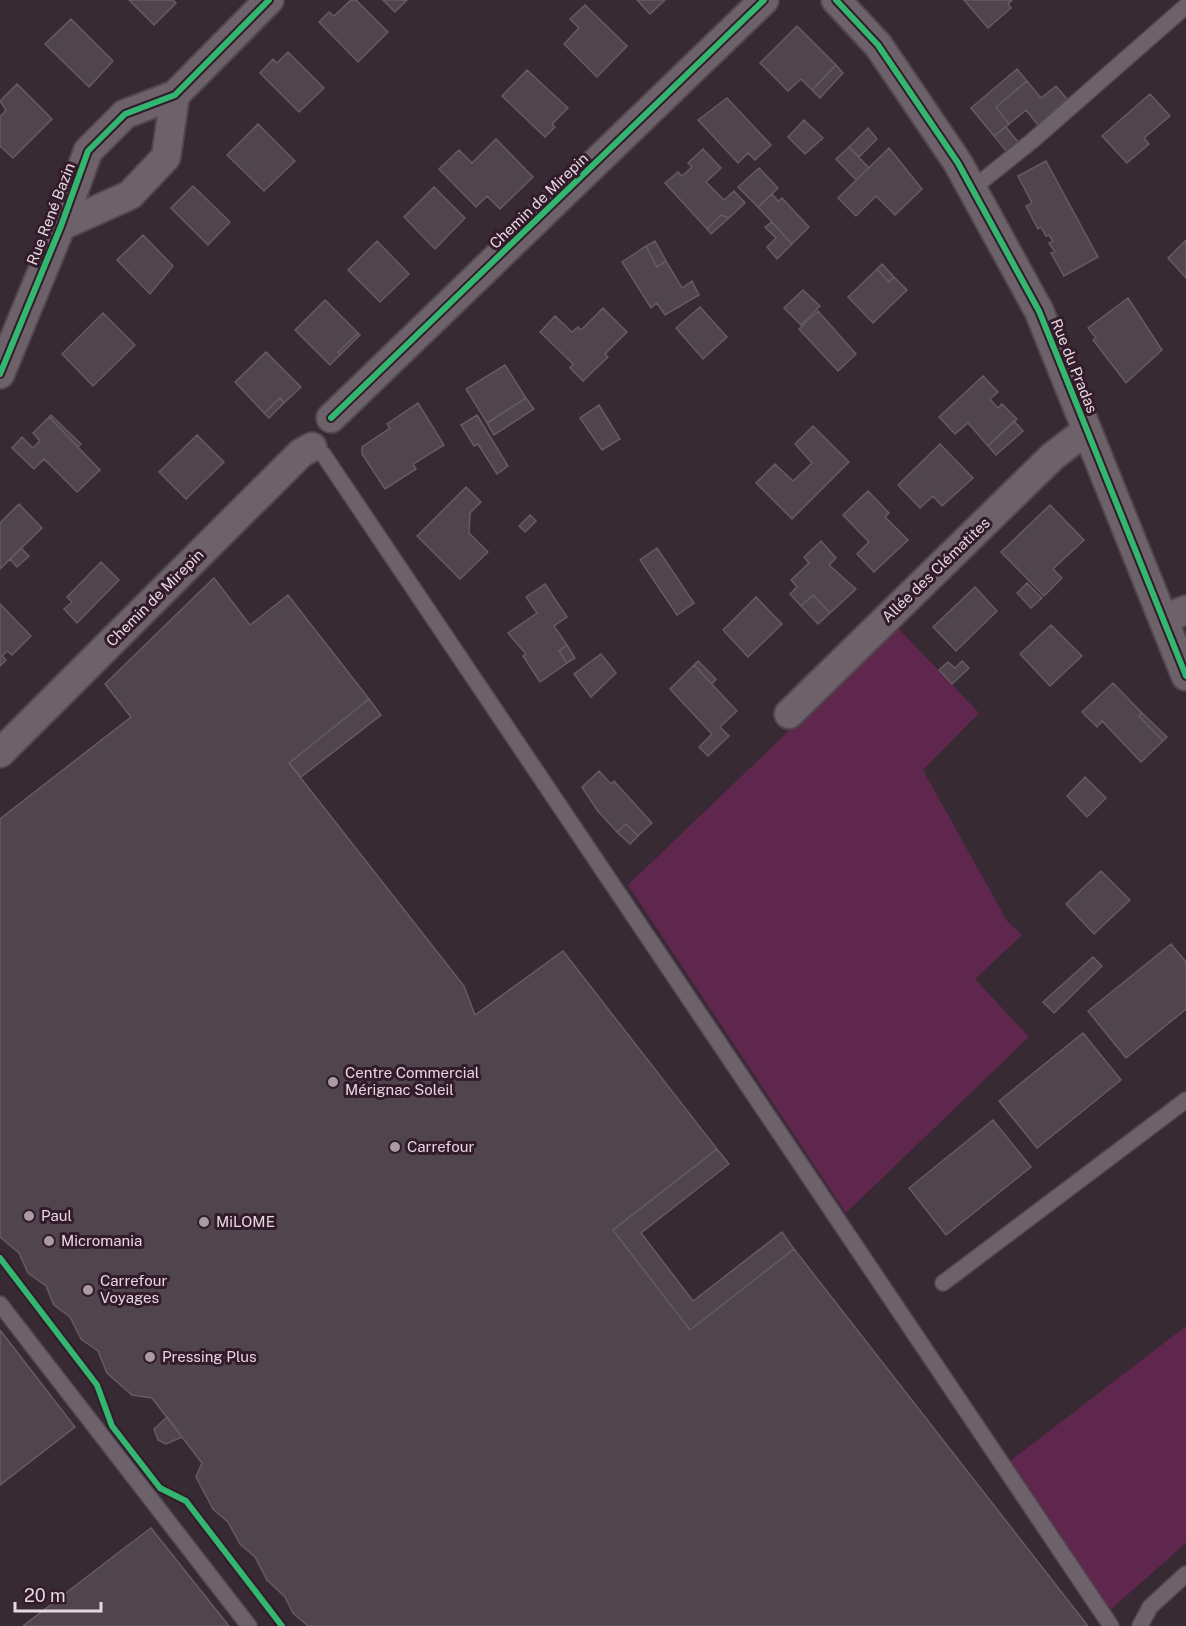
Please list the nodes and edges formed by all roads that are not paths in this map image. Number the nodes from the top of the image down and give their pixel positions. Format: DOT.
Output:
graph roads {
  1 [pos="269,0"];
  2 [pos="764,0"];
  3 [pos="836,0"];
  4 [pos="1186,6"];
  5 [pos="175,95"];
  6 [pos="972,189"];
  7 [pos="61,226"];
  8 [pos="0,374"];
  9 [pos="331,418"];
  10 [pos="1087,430"];
  11 [pos="312,447"];
  12 [pos="1175,615"];
  13 [pos="1186,676"];
  14 [pos="789,714"];
  15 [pos="0,753"];
  16 [pos="1186,1100"];
  17 [pos="943,1282"];
  18 [pos="0,1304"];
  19 [pos="1186,1574"];
  20 [pos="249,1626"];
  21 [pos="1111,1626"];
  22 [pos="1140,1626"];
  1 -- 5 [label="street, Rue René Bazin"];
  2 -- 9 [label="street, Chemin de Mirepin"];
  3 -- 6 [label="street, Rue du Pradas"];
  4 -- 6 [label="lane"];
  5 -- 7 [label="street, Rue René Bazin"];
  5 -- 7 [label="street, Rue René Bazin"];
  6 -- 10 [label="street, Rue du Pradas"];
  7 -- 8 [label="street, Rue René Bazin"];
  10 -- 12 [label="street, Rue du Pradas"];
  10 -- 14 [label="street, Allée des Clématites"];
  11 -- 15 [label="street, Chemin de Mirepin"];
  11 -- 21 [label="lane"];
  12 -- 13 [label="street, Rue du Pradas"];
  16 -- 17 [label="lane"];
  18 -- 20 [label="lane"];
  19 -- 22 [label="lane"];
}
